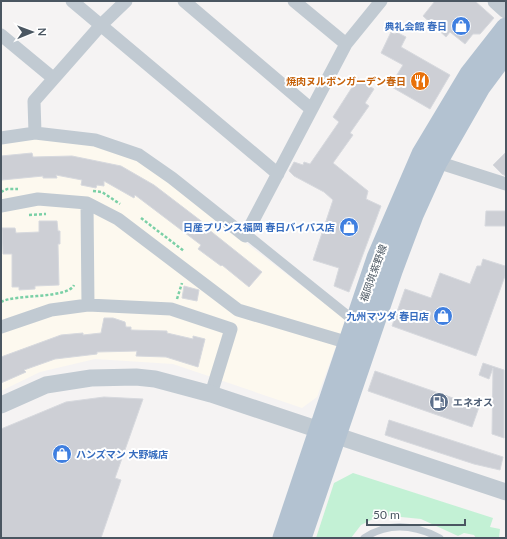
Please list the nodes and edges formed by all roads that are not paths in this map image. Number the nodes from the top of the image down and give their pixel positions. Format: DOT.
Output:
graph roads {
  1 [pos="72,1"];
  2 [pos="126,1"];
  3 [pos="184,1"];
  4 [pos="294,1"];
  5 [pos="381,1"];
  6 [pos="496,1"];
  7 [pos="506,10"];
  8 [pos="100,25"];
  9 [pos="506,28"];
  10 [pos="1,35"];
  11 [pos="346,44"];
  12 [pos="506,52"];
  13 [pos="54,78"];
  14 [pos="311,109"];
  15 [pos="35,133"];
  16 [pos="1,138"];
  17 [pos="437,162"];
  18 [pos="278,174"];
  19 [pos="506,184"];
  20 [pos="87,203"];
  21 [pos="1,206"];
  22 [pos="251,238"];
  23 [pos="88,305"];
  24 [pos="238,310"];
  25 [pos="348,316"];
  26 [pos="1,327"];
  27 [pos="231,329"];
  28 [pos="349,344"];
  29 [pos="211,394"];
  30 [pos="1,405"];
  31 [pos="328,434"];
  32 [pos="505,489"];
  33 [pos="283,538"];
  34 [pos="301,538"];
  35 [pos="364,538"];
  36 [pos="440,538"];
  1 -- 8 [label="street"];
  2 -- 8 [label="street"];
  3 -- 14 [label="street"];
  4 -- 11 [label="street"];
  5 -- 11 [label="street"];
  6 -- 7 [label="street"];
  8 -- 13 [label="street"];
  8 -- 18 [label="street"];
  9 -- 28 [label="main road, 福岡筑紫野線"];
  10 -- 13 [label="street"];
  11 -- 14 [label="street"];
  12 -- 17 [label="main road, 福岡筑紫野線"];
  13 -- 15 [label="street"];
  14 -- 18 [label="street"];
  15 -- 16 [label="street"];
  15 -- 18 [label="street"];
  17 -- 19 [label="street"];
  17 -- 31 [label="main road, 福岡筑紫野線"];
  20 -- 21 [label="street"];
  20 -- 23 [label="street"];
  20 -- 24 [label="street"];
  22 -- 25 [label="street"];
  23 -- 26 [label="street"];
  23 -- 27 [label="street"];
  24 -- 27 [label="street"];
  24 -- 28 [label="street"];
  27 -- 29 [label="street"];
  28 -- 31 [label="main road, 福岡筑紫野線"];
  29 -- 30 [label="street"];
  29 -- 31 [label="street"];
  31 -- 32 [label="street"];
  31 -- 33 [label="main road, 福岡筑紫野線"];
  31 -- 34 [label="main road, 福岡筑紫野線"];
  35 -- 36 [label="lane"];
}
